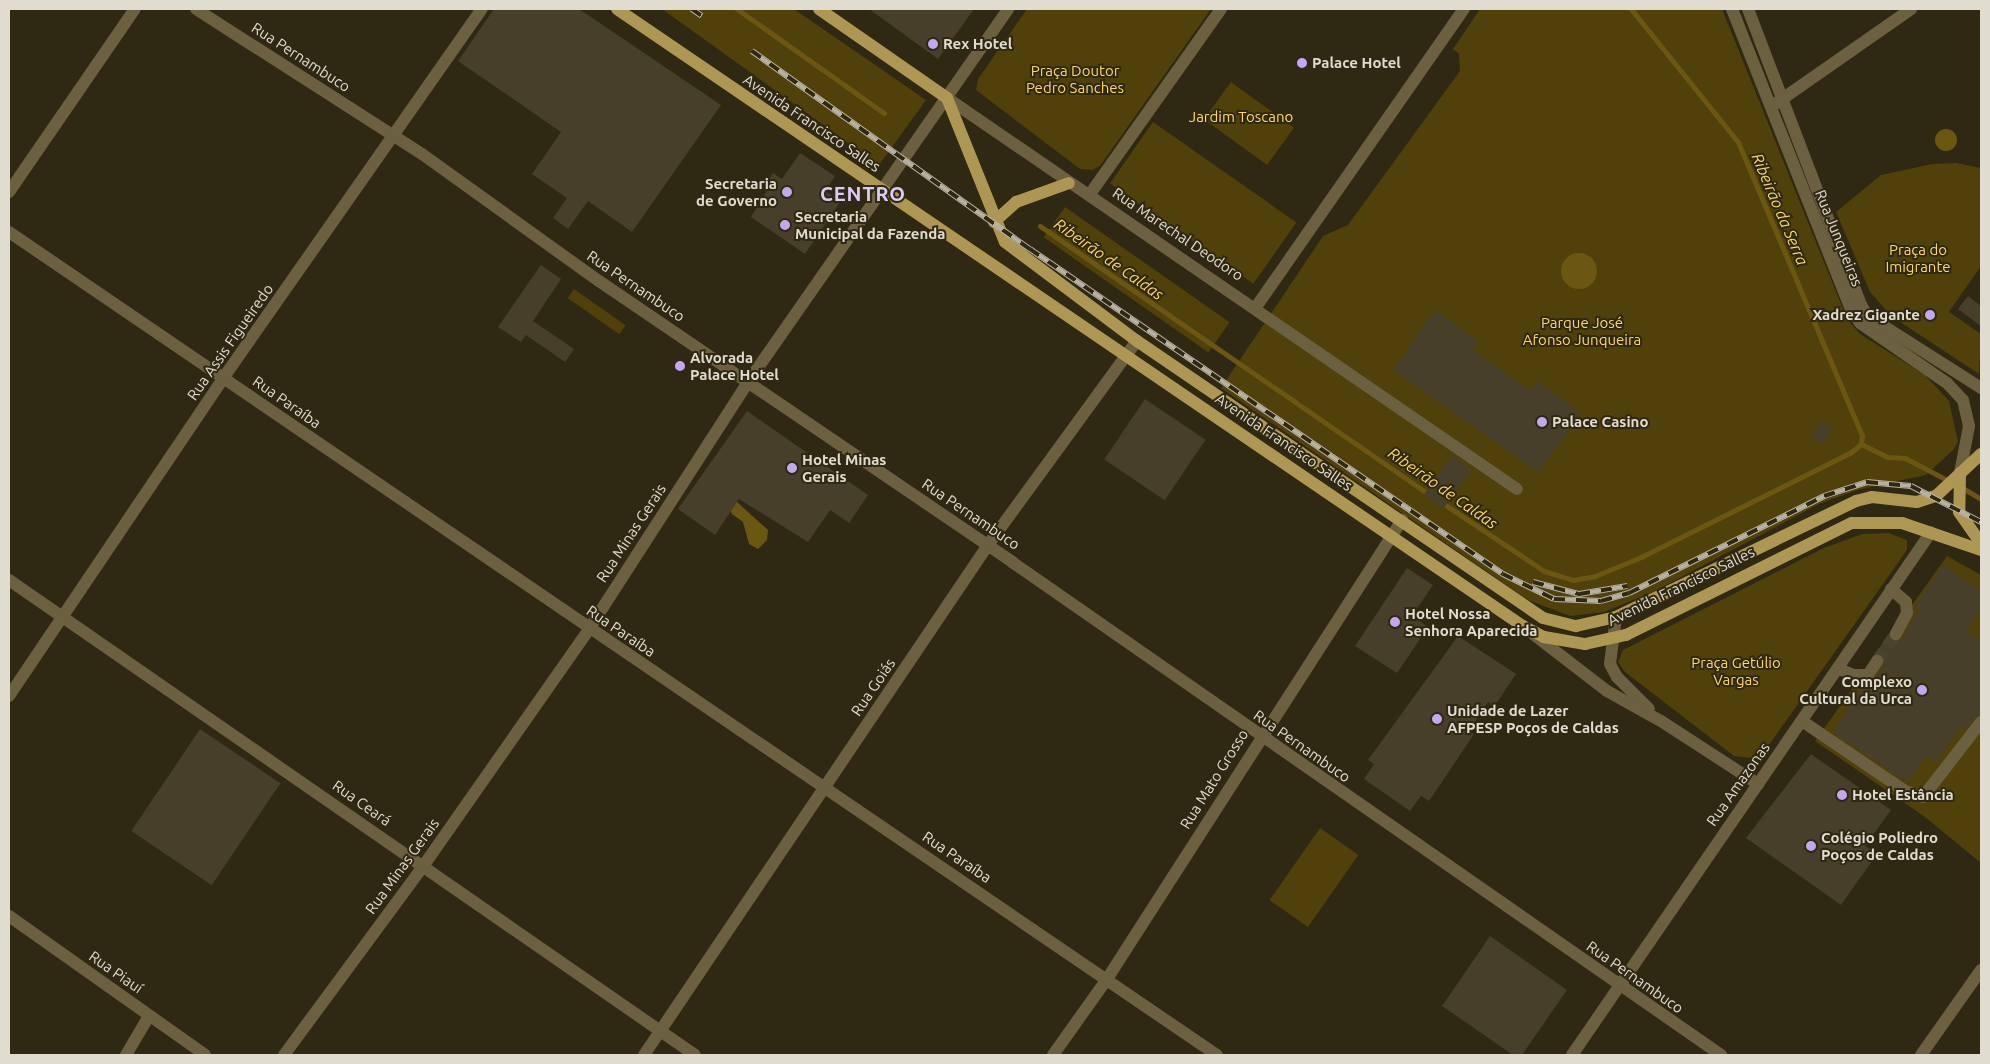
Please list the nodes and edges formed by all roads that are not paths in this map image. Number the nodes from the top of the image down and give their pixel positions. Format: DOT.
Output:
graph roads {
  1 [pos="135,9"];
  2 [pos="196,9"];
  3 [pos="482,9"];
  4 [pos="617,9"];
  5 [pos="819,9"];
  6 [pos="1008,9"];
  7 [pos="1221,9"];
  8 [pos="1464,9"];
  9 [pos="1732,9"];
  10 [pos="1748,9"];
  11 [pos="1911,9"];
  12 [pos="947,98"];
  13 [pos="1781,101"];
  14 [pos="1768,107"];
  15 [pos="394,137"];
  16 [pos="1069,183"];
  17 [pos="879,188"];
  18 [pos="9,192"];
  19 [pos="1090,194"];
  20 [pos="994,222"];
  21 [pos="9,232"];
  22 [pos="1256,307"];
  23 [pos="1137,341"];
  24 [pos="1126,355"];
  25 [pos="224,377"];
  26 [pos="748,382"];
  27 [pos="1981,388"];
  28 [pos="1973,456"];
  29 [pos="1517,489"];
  30 [pos="1951,492"];
  31 [pos="1402,520"];
  32 [pos="1931,532"];
  33 [pos="1392,535"];
  34 [pos="1981,544"];
  35 [pos="988,545"];
  36 [pos="1981,550"];
  37 [pos="9,580"];
  38 [pos="1891,590"];
  39 [pos="64,617"];
  40 [pos="1616,617"];
  41 [pos="1523,626"];
  42 [pos="589,629"];
  43 [pos="1896,634"];
  44 [pos="1612,639"];
  45 [pos="1877,661"];
  46 [pos="1839,668"];
  47 [pos="9,696"];
  48 [pos="1661,721"];
  49 [pos="1802,722"];
  50 [pos="1981,722"];
  51 [pos="1261,737"];
  52 [pos="1758,784"];
  53 [pos="825,787"];
  54 [pos="424,865"];
  55 [pos="9,916"];
  56 [pos="1981,970"];
  57 [pos="1107,979"];
  58 [pos="1618,985"];
  59 [pos="149,1016"];
  60 [pos="660,1032"];
  61 [pos="126,1055"];
  62 [pos="205,1055"];
  63 [pos="284,1055"];
  64 [pos="644,1055"];
  65 [pos="695,1055"];
  66 [pos="1053,1055"];
  67 [pos="1217,1055"];
  68 [pos="1572,1055"];
  69 [pos="1721,1055"];
  70 [pos="1921,1055"];
  1 -- 18 [label="street"];
  2 -- 15 [label="street, Rua Pernambuco"];
  3 -- 15 [label="street, Rua Assis Figueiredo"];
  4 -- 17 [label="main road, Avenida Francisco Salles"];
  5 -- 12 [label="main road, Rua Marechal Deodoro"];
  6 -- 12 [label="street"];
  7 -- 19 [label="street"];
  8 -- 22 [label="street"];
  9 -- 14 [label="street, Rua Junqueiras"];
  10 -- 13 [label="street, Rua Junqueiras"];
  11 -- 13 [label="street"];
  12 -- 16 [label="street, Rua Marechal Deodoro"];
  12 -- 17 [label="street, Rua Minas Gerais"];
  12 -- 20 [label="main road, Avenida Francisco Salles"];
  13 -- 14 [label="street"];
  13 -- 27 [label="street, Rua Junqueiras"];
  14 -- 28 [label="street, Rua Junqueiras"];
  15 -- 25 [label="street, Rua Assis Figueiredo"];
  15 -- 26 [label="street, Rua Pernambuco"];
  16 -- 19 [label="street, Rua Marechal Deodoro"];
  16 -- 20 [label="main road"];
  17 -- 24 [label="main road, Avenida Francisco Salles"];
  17 -- 26 [label="street, Rua Minas Gerais"];
  19 -- 22 [label="street, Rua Marechal Deodoro"];
  20 -- 23 [label="main road, Avenida Francisco Salles"];
  21 -- 25 [label="street, Rua Paraíba"];
  22 -- 29 [label="street, Rua Marechal Deodoro"];
  23 -- 24 [label="street, Rua Goiás"];
  23 -- 31 [label="main road, Avenida Francisco Salles"];
  24 -- 33 [label="main road, Avenida Francisco Salles"];
  24 -- 35 [label="street, Rua Goiás"];
  25 -- 39 [label="street, Rua Assis Figueiredo"];
  25 -- 42 [label="street, Rua Paraíba"];
  26 -- 35 [label="street, Rua Pernambuco"];
  26 -- 42 [label="street, Rua Minas Gerais"];
  28 -- 30 [label="main road"];
  30 -- 34 [label="main road"];
  30 -- 40 [label="main road, Avenida Francisco Salles"];
  31 -- 33 [label="street, Rua Mato Grosso"];
  31 -- 40 [label="main road, Avenida Francisco Salles"];
  32 -- 36 [label="main road, Avenida Francisco Salles"];
  32 -- 38 [label="street, Rua Amazonas"];
  32 -- 44 [label="main road, Avenida Francisco Salles"];
  33 -- 41 [label="main road, Avenida Francisco Salles"];
  33 -- 51 [label="street, Rua Mato Grosso"];
  35 -- 51 [label="street, Rua Pernambuco"];
  35 -- 53 [label="street, Rua Goiás"];
  37 -- 39 [label="street, Rua Ceará"];
  38 -- 43 [label="street"];
  38 -- 46 [label="street, Rua Amazonas"];
  39 -- 47 [label="street, Rua Assis Figueiredo"];
  39 -- 54 [label="street, Rua Ceará"];
  40 -- 44 [label="street"];
  41 -- 44 [label="main road, Avenida Francisco Salles"];
  41 -- 48 [label="street"];
  42 -- 53 [label="street, Rua Paraíba"];
  42 -- 54 [label="street, Rua Minas Gerais"];
  44 -- 48 [label="street"];
  45 -- 46 [label="street"];
  46 -- 49 [label="street, Rua Amazonas"];
  48 -- 52 [label="street"];
  49 -- 50 [label="street"];
  49 -- 52 [label="street, Rua Amazonas"];
  51 -- 57 [label="street, Rua Mato Grosso"];
  51 -- 58 [label="street, Rua Pernambuco"];
  52 -- 58 [label="street, Rua Amazonas"];
  53 -- 57 [label="street, Rua Paraíba"];
  53 -- 60 [label="street, Rua Goiás"];
  54 -- 60 [label="street, Rua Ceará"];
  54 -- 63 [label="street, Rua Minas Gerais"];
  55 -- 59 [label="street, Rua Piauí"];
  56 -- 70 [label="street"];
  57 -- 66 [label="street, Rua Mato Grosso"];
  57 -- 67 [label="street, Rua Paraíba"];
  58 -- 68 [label="street, Rua Amazonas"];
  58 -- 69 [label="street, Rua Pernambuco"];
  59 -- 61 [label="street"];
  59 -- 62 [label="street, Rua Piauí"];
  60 -- 64 [label="street, Rua Goiás"];
  60 -- 65 [label="street, Rua Ceará"];
}
